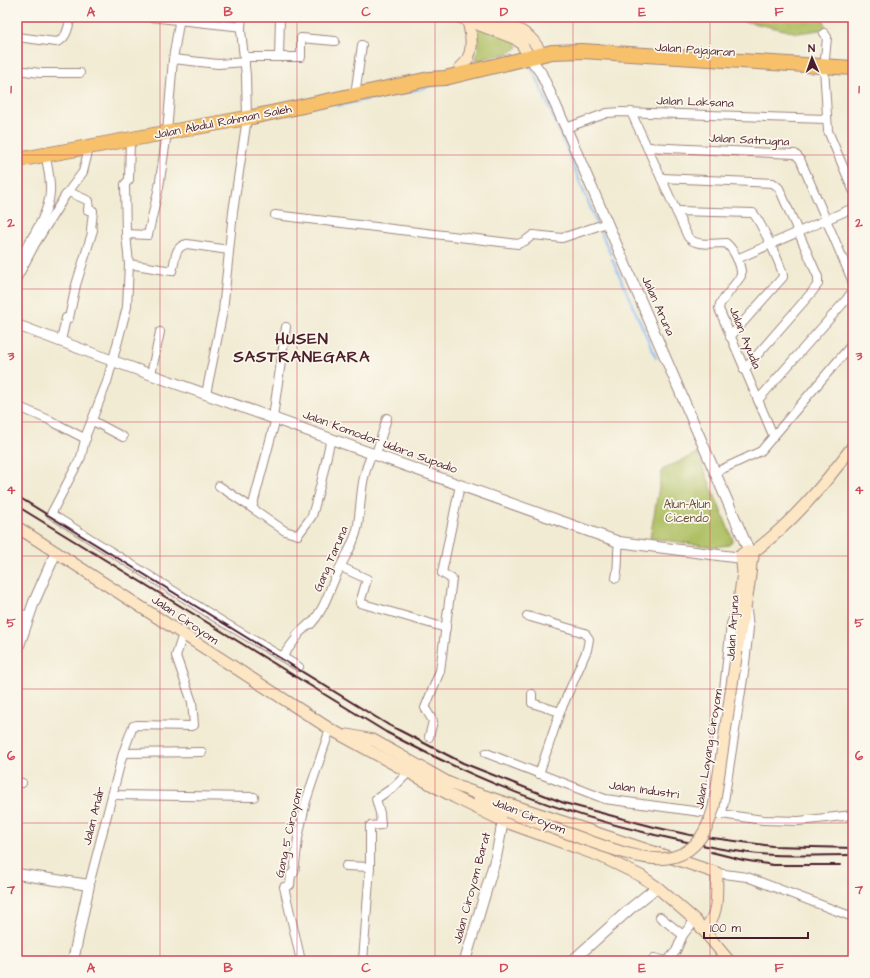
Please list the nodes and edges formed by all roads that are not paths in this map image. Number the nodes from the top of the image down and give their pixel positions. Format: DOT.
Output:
graph roads {
  1 [pos="71,17"];
  2 [pos="150,17"];
  3 [pos="242,17"];
  4 [pos="279,17"];
  5 [pos="486,17"];
  6 [pos="180,18"];
  7 [pos="464,19"];
  8 [pos="241,27"];
  9 [pos="824,33"];
  10 [pos="17,37"];
  11 [pos="335,41"];
  12 [pos="362,45"];
  13 [pos="534,53"];
  14 [pos="279,57"];
  15 [pos="173,60"];
  16 [pos="244,60"];
  17 [pos="853,61"];
  18 [pos="825,63"];
  19 [pos="460,68"];
  20 [pos="853,68"];
  21 [pos="17,70"];
  22 [pos="80,73"];
  23 [pos="429,79"];
  24 [pos="355,95"];
  25 [pos="631,112"];
  26 [pos="247,118"];
  27 [pos="826,119"];
  28 [pos="566,128"];
  29 [pos="167,133"];
  30 [pos="130,140"];
  31 [pos="647,147"];
  32 [pos="89,148"];
  33 [pos="45,154"];
  34 [pos="17,160"];
  35 [pos="661,178"];
  36 [pos="853,190"];
  37 [pos="69,192"];
  38 [pos="853,208"];
  39 [pos="676,211"];
  40 [pos="275,215"];
  41 [pos="826,220"];
  42 [pos="604,222"];
  43 [pos="798,231"];
  44 [pos="126,234"];
  45 [pos="770,244"];
  46 [pos="229,250"];
  47 [pos="18,258"];
  48 [pos="737,259"];
  49 [pos="129,264"];
  50 [pos="17,278"];
  51 [pos="17,325"];
  52 [pos="286,327"];
  53 [pos="160,332"];
  54 [pos="730,337"];
  55 [pos="61,342"];
  56 [pos="853,343"];
  57 [pos="113,361"];
  58 [pos="744,370"];
  59 [pos="151,374"];
  60 [pos="206,394"];
  61 [pos="758,400"];
  62 [pos="17,406"];
  63 [pos="274,417"];
  64 [pos="387,418"];
  65 [pos="93,421"];
  66 [pos="773,435"];
  67 [pos="123,436"];
  68 [pos="331,438"];
  69 [pos="86,439"];
  70 [pos="853,446"];
  71 [pos="374,454"];
  72 [pos="716,472"];
  73 [pos="460,485"];
  74 [pos="219,486"];
  75 [pos="252,508"];
  76 [pos="17,527"];
  77 [pos="619,542"];
  78 [pos="56,552"];
  79 [pos="747,557"];
  80 [pos="341,567"];
  81 [pos="616,578"];
  82 [pos="742,609"];
  83 [pos="17,613"];
  84 [pos="29,616"];
  85 [pos="527,616"];
  86 [pos="446,628"];
  87 [pos="183,634"];
  88 [pos="17,651"];
  89 [pos="282,657"];
  90 [pos="299,667"];
  91 [pos="532,694"];
  92 [pos="560,712"];
  93 [pos="334,731"];
  94 [pos="429,737"];
  95 [pos="371,745"];
  96 [pos="202,752"];
  97 [pos="123,753"];
  98 [pos="486,753"];
  99 [pos="409,772"];
  100 [pos="539,774"];
  101 [pos="445,786"];
  102 [pos="113,795"];
  103 [pos="254,796"];
  104 [pos="708,813"];
  105 [pos="721,814"];
  106 [pos="853,815"];
  107 [pos="505,817"];
  108 [pos="346,866"];
  109 [pos="370,867"];
  110 [pos="717,873"];
  111 [pos="17,874"];
  112 [pos="89,885"];
  113 [pos="657,887"];
  114 [pos="660,917"];
  115 [pos="853,917"];
  116 [pos="695,920"];
  117 [pos="704,929"];
  118 [pos="683,935"];
  119 [pos="654,958"];
  120 [pos="723,959"];
  121 [pos="73,961"];
  122 [pos="301,961"];
  123 [pos="363,961"];
  124 [pos="465,961"];
  125 [pos="572,961"];
  126 [pos="666,961"];
  1 -- 10 [label="street"];
  2 -- 6 [label="street"];
  3 -- 8 [label="street"];
  4 -- 14 [label="street"];
  5 -- 13 [label="main road"];
  6 -- 8 [label="street"];
  6 -- 15 [label="street"];
  7 -- 13 [label="main road"];
  7 -- 19 [label="main road"];
  8 -- 16 [label="street"];
  9 -- 18 [label="street"];
  11 -- 14 [label="street"];
  12 -- 24 [label="street"];
  13 -- 18 [label="highway, Jalan Pajajaran"];
  13 -- 19 [label="highway, Jalan Abdul Rahman Saleh"];
  13 -- 23 [label="highway, Jalan Abdul Rahman Saleh"];
  13 -- 28 [label="street, Jalan Aruna"];
  14 -- 16 [label="street"];
  15 -- 16 [label="street"];
  15 -- 29 [label="street"];
  16 -- 26 [label="street"];
  17 -- 18 [label="highway, Jalan Pajajaran"];
  18 -- 20 [label="highway, Jalan Pajajaran"];
  18 -- 27 [label="street"];
  19 -- 23 [label="highway, Jalan Abdul Rahman Saleh"];
  21 -- 22 [label="street"];
  23 -- 24 [label="highway, Jalan Abdul Rahman Saleh"];
  24 -- 26 [label="highway, Jalan Abdul Rahman Saleh"];
  25 -- 27 [label="street, Jalan Laksana"];
  25 -- 28 [label="street, Jalan Laksana"];
  25 -- 31 [label="street, Jalan Ayudia"];
  26 -- 29 [label="highway, Jalan Abdul Rahman Saleh"];
  26 -- 46 [label="street"];
  27 -- 36 [label="street"];
  28 -- 42 [label="street, Jalan Aruna"];
  29 -- 30 [label="highway, Jalan Abdul Rahman Saleh"];
  29 -- 44 [label="street"];
  30 -- 32 [label="highway, Jalan Abdul Rahman Saleh"];
  30 -- 44 [label="street"];
  31 -- 35 [label="street, Jalan Ayudia"];
  31 -- 41 [label="street, Jalan Satrugna"];
  32 -- 33 [label="highway, Jalan Abdul Rahman Saleh"];
  32 -- 37 [label="street"];
  33 -- 34 [label="highway, Jalan Abdul Rahman Saleh"];
  33 -- 47 [label="street"];
  35 -- 39 [label="street, Jalan Ayudia"];
  35 -- 43 [label="street"];
  37 -- 50 [label="street"];
  37 -- 55 [label="street"];
  38 -- 41 [label="street"];
  39 -- 45 [label="street"];
  39 -- 48 [label="street, Jalan Ayudia"];
  40 -- 42 [label="street"];
  41 -- 43 [label="street"];
  41 -- 61 [label="street, Jalan Satrugna"];
  42 -- 72 [label="street, Jalan Aruna"];
  43 -- 45 [label="street"];
  43 -- 58 [label="street"];
  44 -- 49 [label="street"];
  45 -- 48 [label="street"];
  45 -- 54 [label="street"];
  46 -- 49 [label="street"];
  46 -- 60 [label="street"];
  48 -- 54 [label="street, Jalan Ayudia"];
  49 -- 57 [label="street"];
  51 -- 55 [label="street, Jalan Komodor Udara Supadio"];
  52 -- 63 [label="street"];
  53 -- 59 [label="street"];
  54 -- 58 [label="street, Jalan Ayudia"];
  55 -- 57 [label="street, Jalan Komodor Udara Supadio"];
  56 -- 66 [label="street"];
  57 -- 59 [label="street, Jalan Komodor Udara Supadio"];
  57 -- 65 [label="street"];
  58 -- 61 [label="street, Jalan Ayudia"];
  59 -- 60 [label="street, Jalan Komodor Udara Supadio"];
  60 -- 63 [label="street, Jalan Komodor Udara Supadio"];
  61 -- 66 [label="street, Jalan Ayudia"];
  62 -- 69 [label="street"];
  63 -- 68 [label="street, Jalan Komodor Udara Supadio"];
  63 -- 75 [label="street"];
  64 -- 71 [label="street, Gang Taruna"];
  65 -- 67 [label="street"];
  65 -- 69 [label="street"];
  66 -- 72 [label="street"];
  68 -- 71 [label="street, Jalan Komodor Udara Supadio"];
  68 -- 75 [label="street"];
  69 -- 89 [label="street"];
  70 -- 79 [label="main road"];
  71 -- 73 [label="street, Jalan Komodor Udara Supadio"];
  71 -- 80 [label="street, Gang Taruna"];
  72 -- 79 [label="street, Jalan Aruna"];
  73 -- 77 [label="street, Jalan Komodor Udara Supadio"];
  73 -- 86 [label="street"];
  74 -- 75 [label="street"];
  76 -- 78 [label="main road, Jalan Ciroyom"];
  77 -- 79 [label="street, Jalan Komodor Udara Supadio"];
  77 -- 81 [label="street"];
  78 -- 84 [label="street"];
  78 -- 87 [label="main road, Jalan Ciroyom"];
  79 -- 82 [label="main road, Jalan Arjuna"];
  80 -- 86 [label="street"];
  80 -- 89 [label="street, Gang Taruna"];
  82 -- 104 [label="street, Jalan Arjuna"];
  82 -- 105 [label="street, Jalan Arjuna"];
  82 -- 107 [label="main road, Jalan Layang Ciroyom, bridge"];
  83 -- 84 [label="street"];
  84 -- 88 [label="street"];
  85 -- 92 [label="street"];
  86 -- 94 [label="street"];
  87 -- 93 [label="main road, Jalan Ciroyom"];
  87 -- 97 [label="street, Jalan Andir"];
  89 -- 90 [label="street"];
  91 -- 92 [label="street"];
  92 -- 100 [label="street"];
  93 -- 95 [label="main road, Jalan Ciroyom"];
  93 -- 122 [label="street, Gang 5 Ciroyom"];
  95 -- 99 [label="main road, Jalan Ciroyom"];
  95 -- 101 [label="main road, Jalan Ciroyom"];
  96 -- 97 [label="street"];
  97 -- 102 [label="street, Jalan Andir"];
  98 -- 100 [label="street, Jalan Industri"];
  99 -- 101 [label="main road, Jalan Ciroyom"];
  99 -- 109 [label="street"];
  100 -- 104 [label="street, Jalan Industri"];
  101 -- 107 [label="main road, Jalan Ciroyom"];
  101 -- 107 [label="main road, Jalan Layang Ciroyom"];
  101 -- 110 [label="main road, Jalan Ciroyom"];
  102 -- 103 [label="street"];
  102 -- 112 [label="street, Jalan Andir"];
  104 -- 105 [label="street, Jalan Industri"];
  105 -- 106 [label="street, Jalan Industri"];
  107 -- 113 [label="main road, Jalan Ciroyom"];
  107 -- 124 [label="street, Jalan Ciroyom Barat"];
  108 -- 109 [label="street"];
  109 -- 123 [label="street"];
  110 -- 115 [label="street"];
  110 -- 117 [label="main road"];
  111 -- 112 [label="street"];
  112 -- 121 [label="street, Jalan Andir"];
  113 -- 116 [label="main road, Jalan Ciroyom"];
  113 -- 125 [label="street"];
  114 -- 118 [label="street"];
  116 -- 117 [label="main road, Jalan Ciroyom"];
  116 -- 118 [label="street"];
  117 -- 120 [label="main road"];
  118 -- 126 [label="street"];
  119 -- 126 [label="street"];
}
